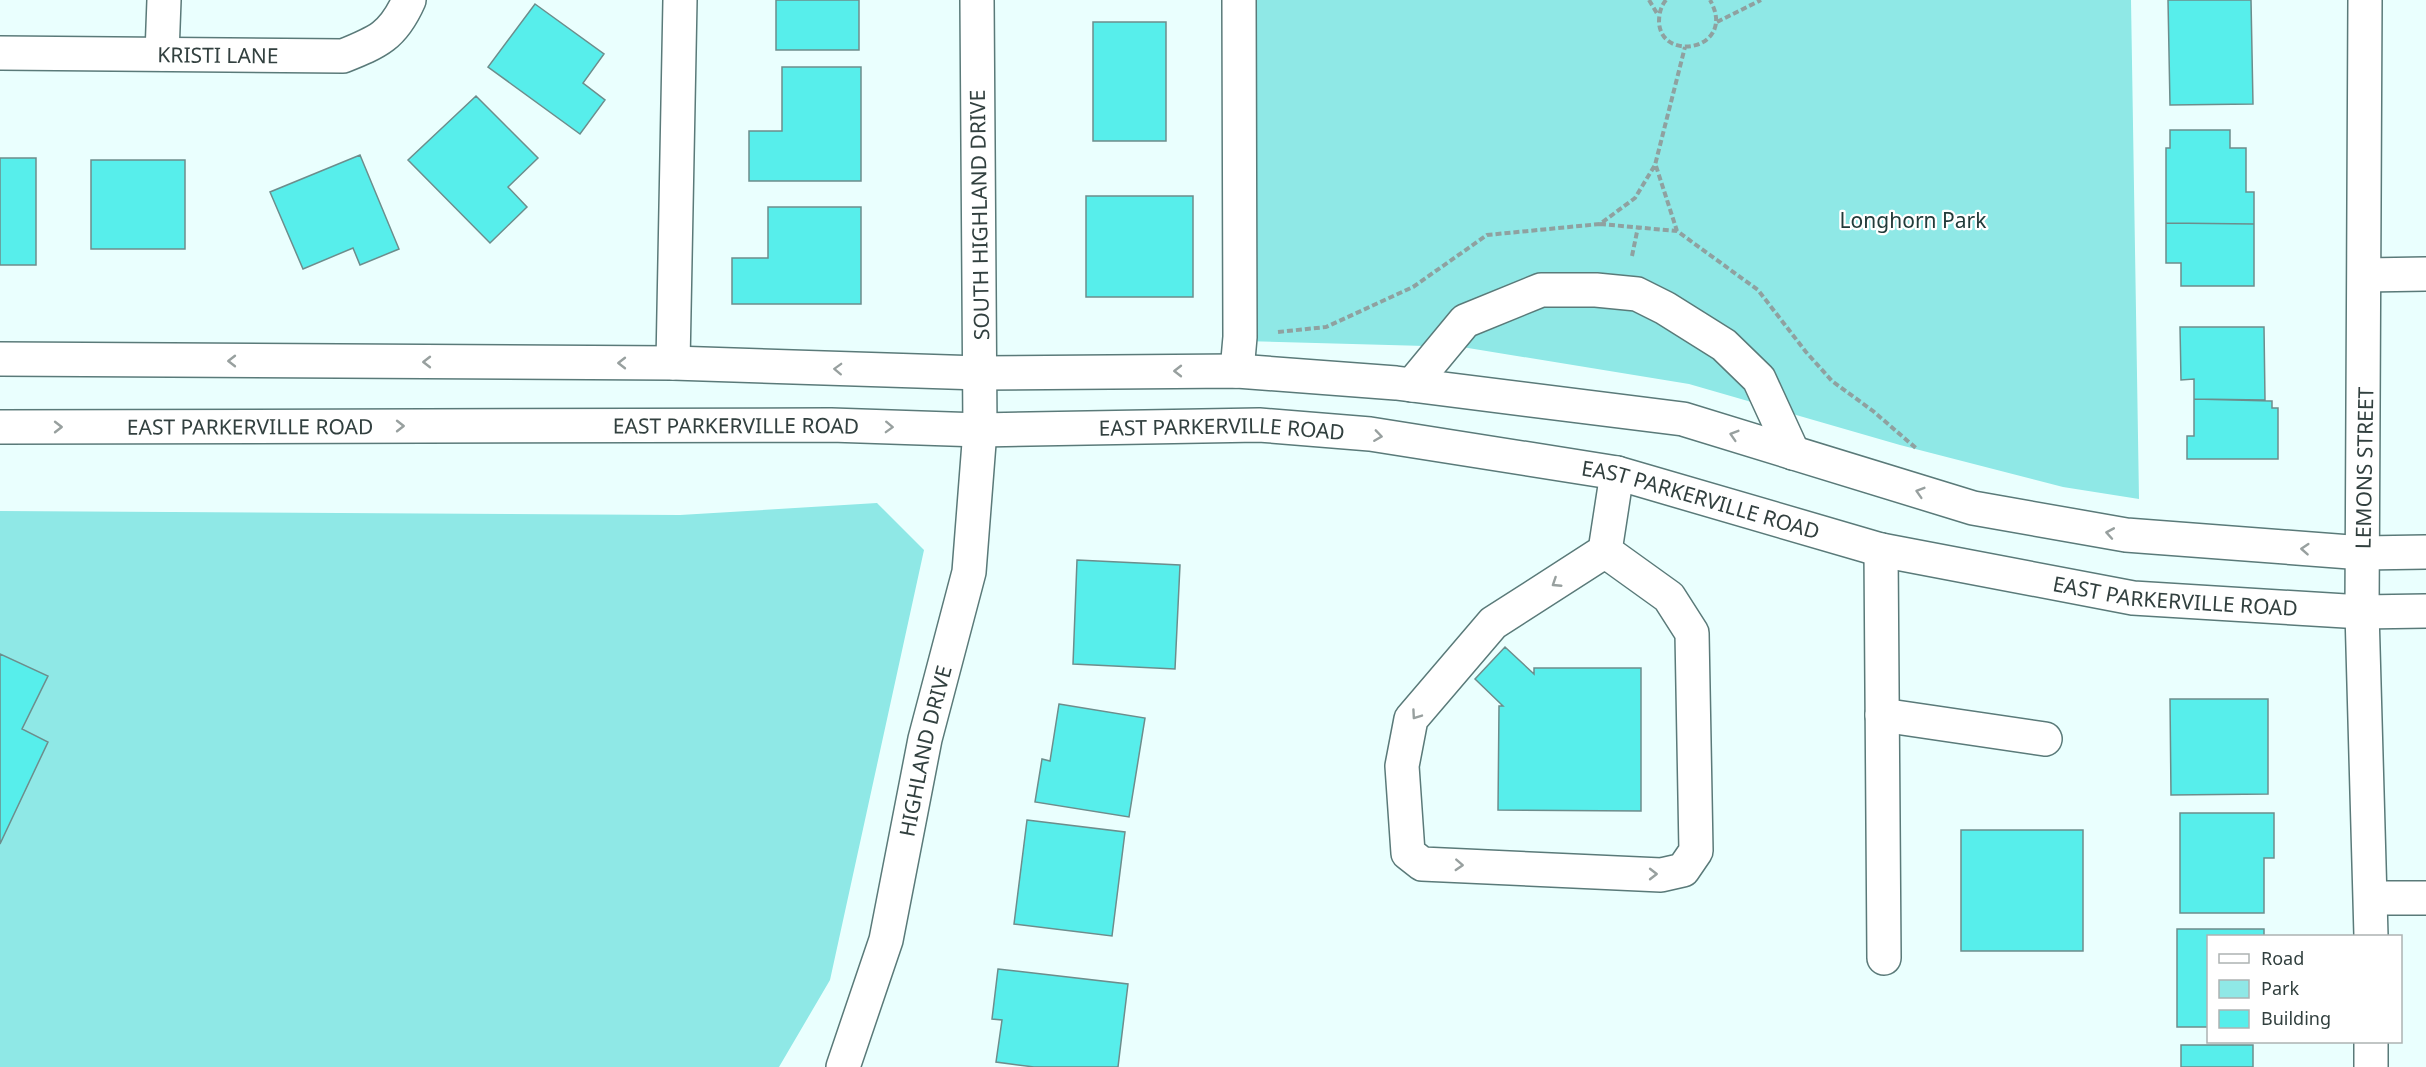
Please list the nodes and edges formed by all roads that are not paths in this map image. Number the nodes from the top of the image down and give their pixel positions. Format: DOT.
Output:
graph roads {
  1 [pos="164,0"];
  2 [pos="409,0"];
  3 [pos="680,0"];
  4 [pos="977,0"];
  5 [pos="1239,0"];
  6 [pos="2365,0"];
  7 [pos="0,53"];
  8 [pos="162,54"];
  9 [pos="2426,274"];
  10 [pos="2365,275"];
  11 [pos="0,359"];
  12 [pos="672,363"];
  13 [pos="1237,371"];
  14 [pos="980,373"];
  15 [pos="1412,385"];
  16 [pos="0,427"];
  17 [pos="980,430"];
  18 [pos="1793,453"];
  19 [pos="1617,473"];
  20 [pos="1881,550"];
  21 [pos="1605,551"];
  22 [pos="2426,552"];
  23 [pos="2363,553"];
  24 [pos="2426,611"];
  25 [pos="2362,612"];
  26 [pos="1882,715"];
  27 [pos="2045,739"];
  28 [pos="2371,897"];
  29 [pos="2426,898"];
  30 [pos="2371,935"];
  31 [pos="1884,958"];
  32 [pos="2371,1043"];
  33 [pos="843,1067"];
  34 [pos="2371,1067"];
  1 -- 8 [label="main road"];
  2 -- 8 [label="main road, KRISTI LANE"];
  3 -- 12 [label="main road"];
  4 -- 14 [label="main road, SOUTH HIGHLAND DRIVE"];
  5 -- 13 [label="main road"];
  6 -- 10 [label="main road, LEMONS STREET"];
  7 -- 8 [label="main road, KRISTI LANE"];
  9 -- 10 [label="main road"];
  10 -- 23 [label="main road, LEMONS STREET"];
  12 -- 11 [label="main road, one-way"];
  14 -- 12 [label="main road, one-way"];
  13 -- 14 [label="main road, one-way"];
  13 -- 15 [label="main road"];
  14 -- 17 [label="main road, SOUTH HIGHLAND DRIVE"];
  18 -- 15 [label="main road, one-way"];
  15 -- 18 [label="main road"];
  16 -- 17 [label="main road, EAST PARKERVILLE ROAD, one-way"];
  17 -- 19 [label="main road, EAST PARKERVILLE ROAD, one-way"];
  17 -- 33 [label="main road, HIGHLAND DRIVE"];
  23 -- 18 [label="main road, one-way"];
  19 -- 20 [label="main road, EAST PARKERVILLE ROAD"];
  19 -- 21 [label="main road"];
  20 -- 25 [label="main road, EAST PARKERVILLE ROAD"];
  20 -- 26 [label="main road"];
  21 -- 21 [label="main road, one-way"];
  22 -- 23 [label="main road"];
  23 -- 25 [label="main road, LEMONS STREET"];
  24 -- 25 [label="main road, EAST PARKERVILLE ROAD"];
  25 -- 28 [label="main road, LEMONS STREET"];
  26 -- 27 [label="main road"];
  26 -- 31 [label="main road"];
  28 -- 29 [label="main road"];
  28 -- 30 [label="main road, LEMONS STREET"];
  32 -- 34 [label="main road"];
}
